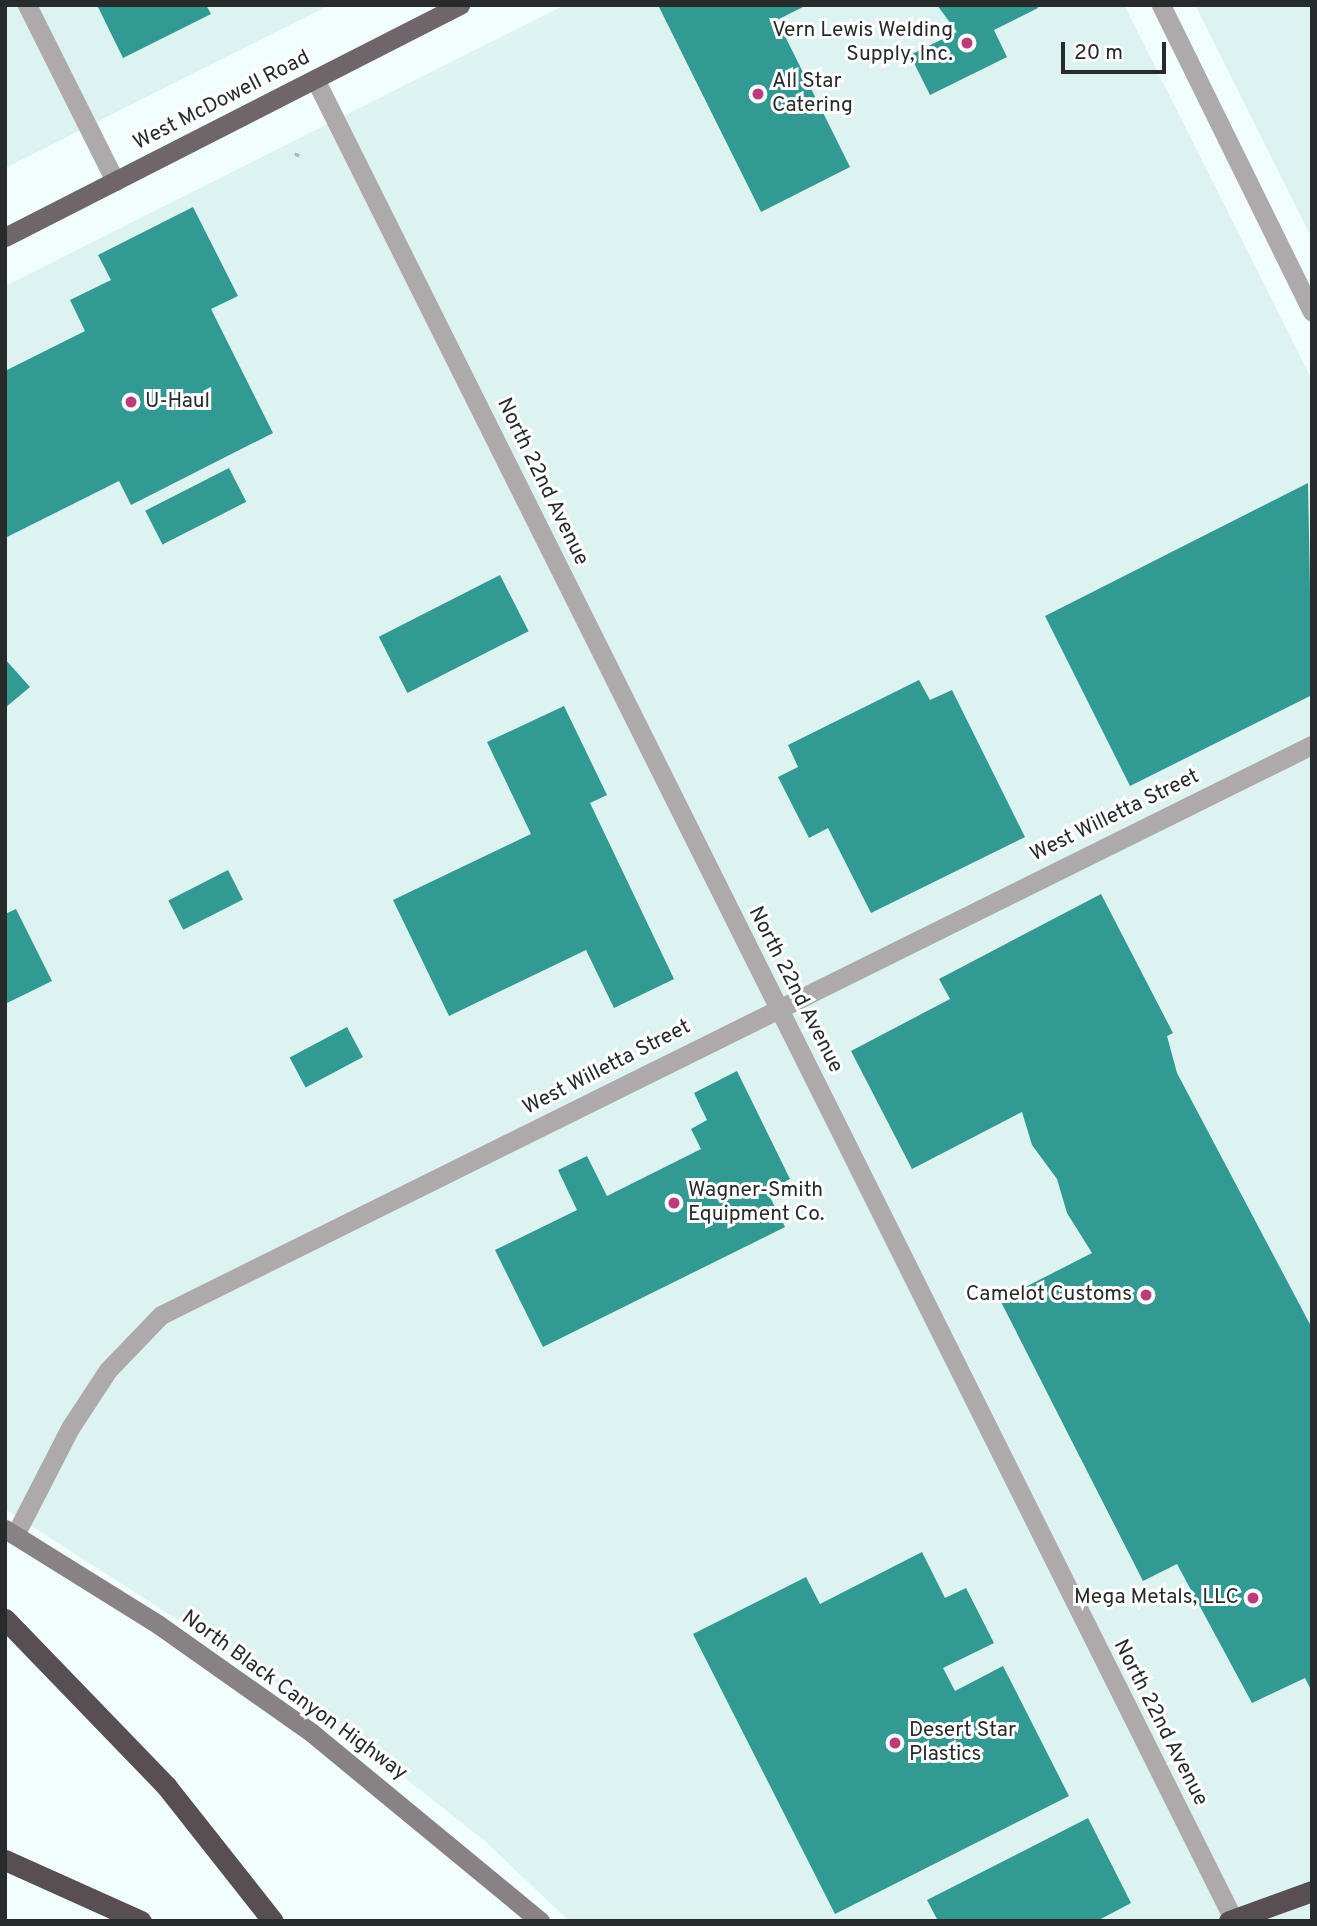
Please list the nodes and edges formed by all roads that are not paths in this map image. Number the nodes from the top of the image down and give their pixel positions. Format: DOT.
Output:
graph roads {
  1 [pos="27,5"];
  2 [pos="460,5"];
  3 [pos="1161,5"];
  4 [pos="316,79"];
  5 [pos="115,181"];
  6 [pos="5,237"];
  7 [pos="1312,312"];
  8 [pos="1312,745"];
  9 [pos="778,1008"];
  10 [pos="10,1532"];
  11 [pos="5,1619"];
  12 [pos="5,1860"];
  13 [pos="1312,1891"];
  14 [pos="141,1921"];
  15 [pos="273,1921"];
  16 [pos="540,1921"];
  17 [pos="1231,1921"];
  1 -- 5 [label="street"];
  2 -- 4 [label="main road, West McDowell Road"];
  3 -- 7 [label="street"];
  4 -- 5 [label="main road, West McDowell Road"];
  4 -- 9 [label="street, North 22nd Avenue"];
  5 -- 6 [label="main road, West McDowell Road"];
  8 -- 9 [label="street, West Willetta Street"];
  9 -- 10 [label="street, West Willetta Street"];
  9 -- 17 [label="street, North 22nd Avenue"];
  10 -- 16 [label="main road, North Black Canyon Highway"];
  11 -- 15 [label="highway"];
  12 -- 14 [label="highway"];
  13 -- 17 [label="highway, bridge"];
}
